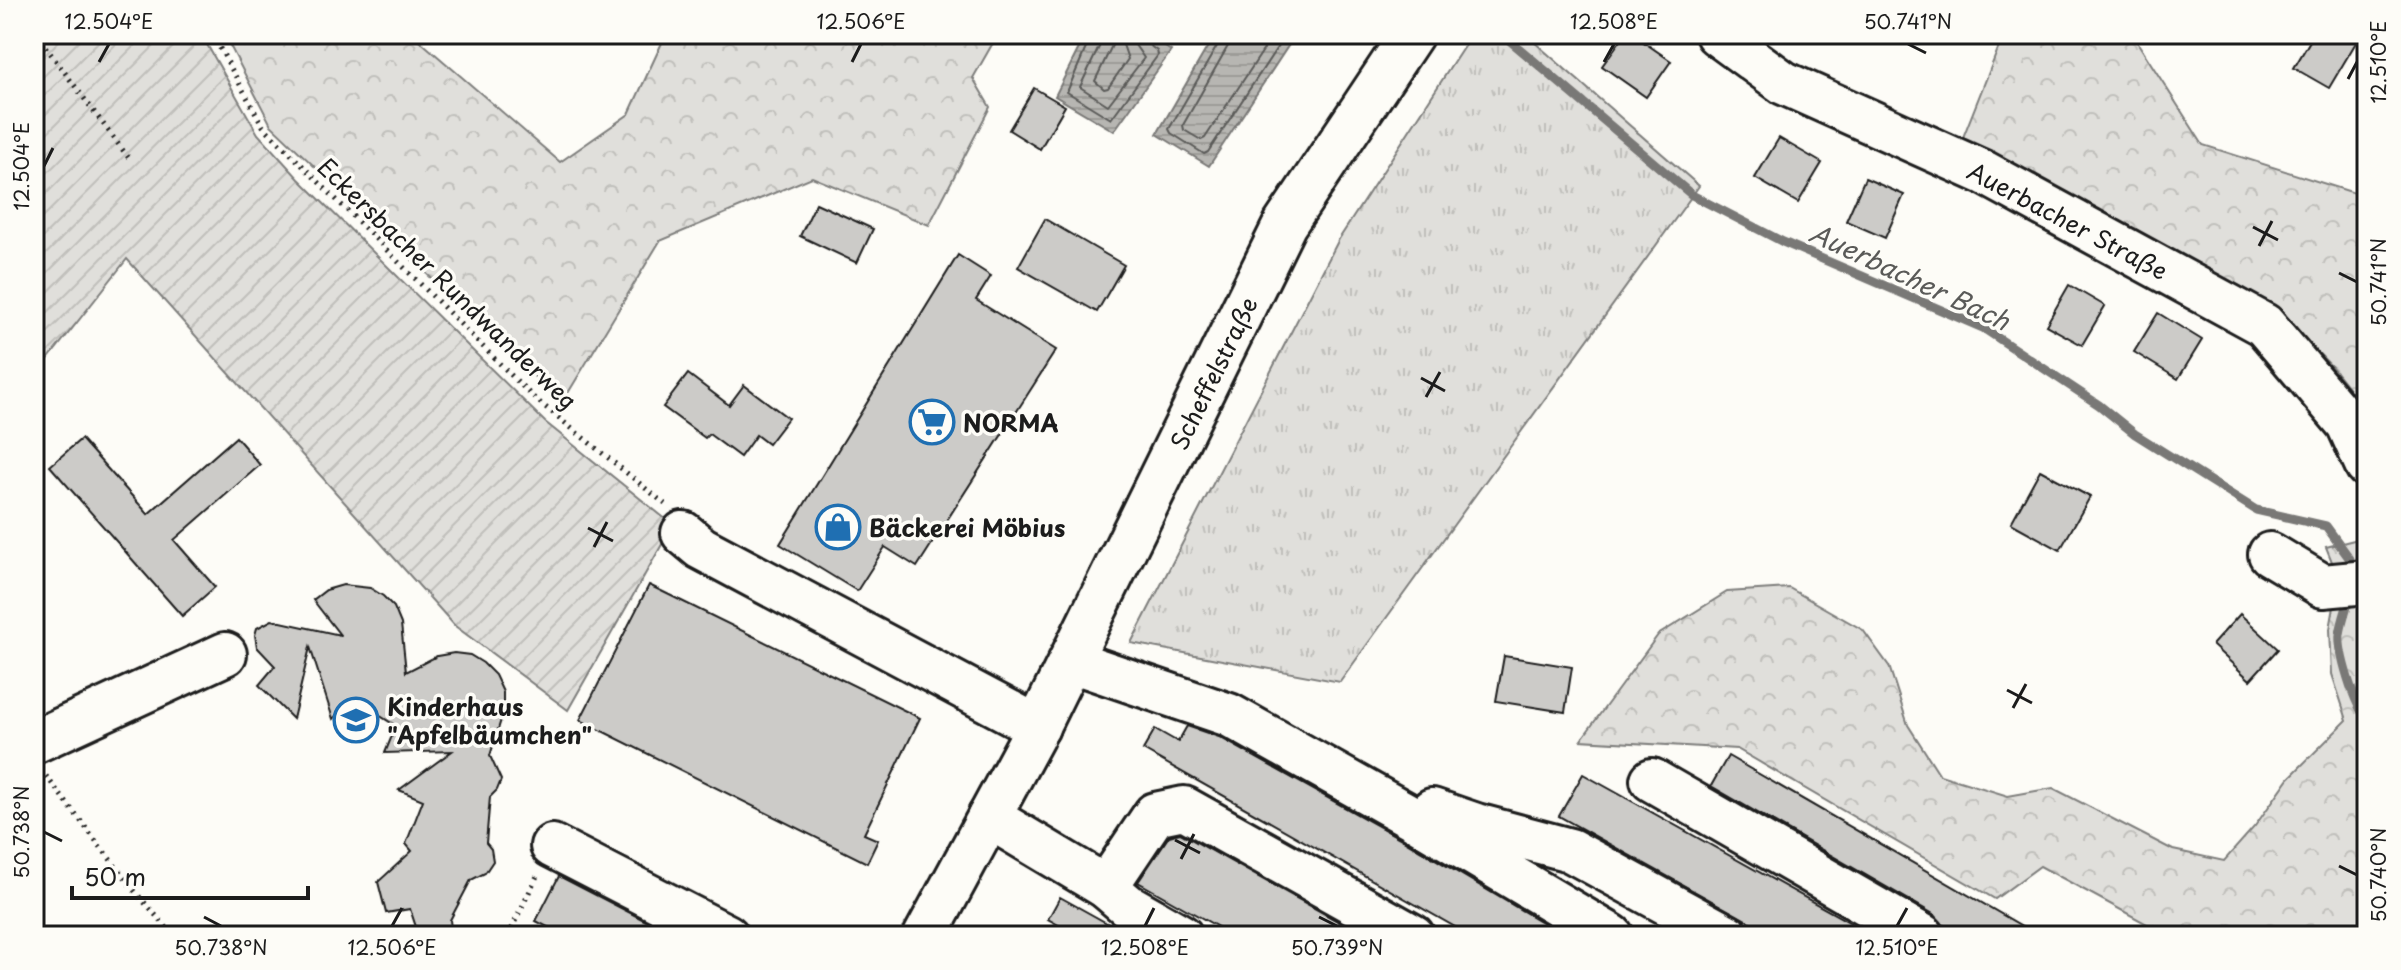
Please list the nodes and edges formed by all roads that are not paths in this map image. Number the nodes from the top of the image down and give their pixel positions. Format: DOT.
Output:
graph roads {
  1 [pos="1412,34"];
  2 [pos="1717,34"];
  3 [pos="2367,466"];
  4 [pos="683,533"];
  5 [pos="2270,554"];
  6 [pos="2367,582"];
  7 [pos="225,654"];
  8 [pos="1071,661"];
  9 [pos="1038,727"];
  10 [pos="36,753"];
  11 [pos="1344,779"];
  12 [pos="1652,780"];
  13 [pos="989,817"];
  14 [pos="552,846"];
  15 [pos="1106,887"];
  16 [pos="1874,924"];
  17 [pos="727,936"];
  18 [pos="925,936"];
  19 [pos="1181,936"];
  20 [pos="1413,936"];
  21 [pos="1612,936"];
  22 [pos="1727,936"];
  23 [pos="1923,936"];
  1 -- 8 [label="street, Scheffelstraße"];
  2 -- 3 [label="street, Auerbacher Straße"];
  4 -- 9 [label="street"];
  5 -- 6 [label="street"];
  7 -- 10 [label="street"];
  8 -- 9 [label="street, Scheffelstraße"];
  8 -- 11 [label="street"];
  9 -- 13 [label="street, Scheffelstraße"];
  11 -- 21 [label="street"];
  11 -- 22 [label="street"];
  12 -- 16 [label="street"];
  13 -- 15 [label="street"];
  13 -- 18 [label="street, Scheffelstraße"];
  14 -- 17 [label="street"];
  15 -- 19 [label="street"];
  15 -- 20 [label="street"];
  16 -- 23 [label="street"];
}
